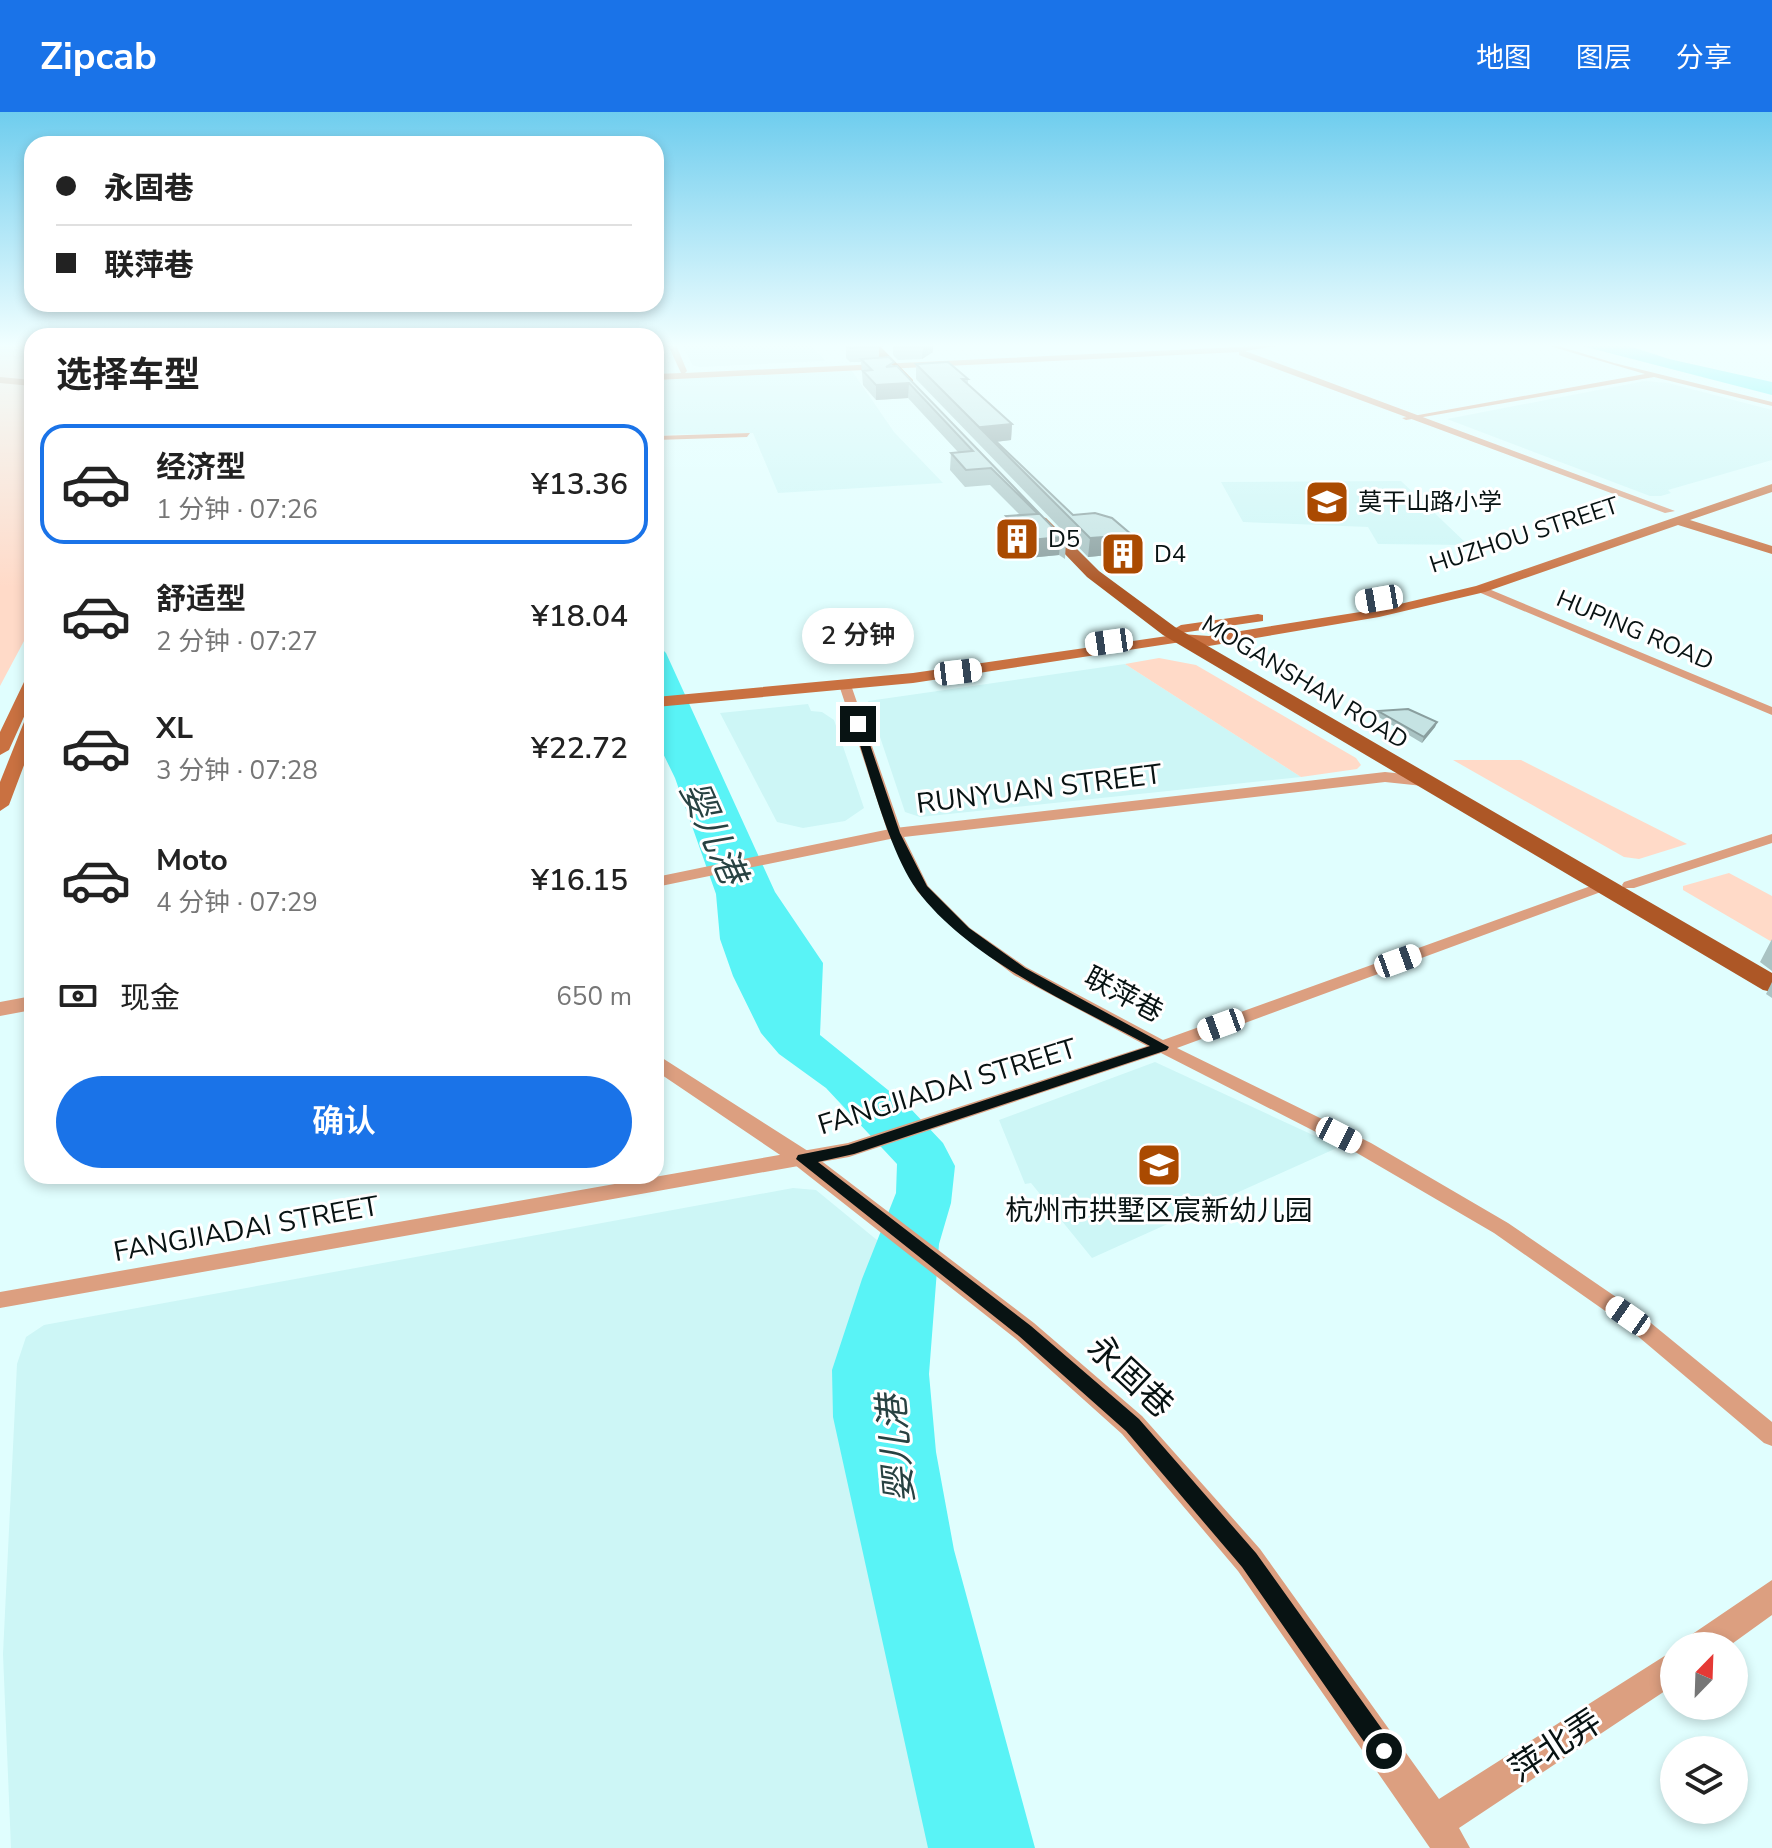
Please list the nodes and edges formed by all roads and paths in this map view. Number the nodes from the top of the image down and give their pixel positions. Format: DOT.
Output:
graph roads {
  1 [pos="1433,426"];
  2 [pos="747,435"];
  3 [pos="664,438"];
  4 [pos="1767,487"];
  5 [pos="1674,516"];
  6 [pos="1772,547"];
  7 [pos="1480,589"];
  8 [pos="1180,632"];
  9 [pos="1209,641"];
  10 [pos="845,685"];
  11 [pos="664,693"];
  12 [pos="700,693"];
  13 [pos="664,700"];
  14 [pos="1772,711"];
  15 [pos="24,715"];
  16 [pos="24,738"];
  17 [pos="14,757"];
  18 [pos="1388,770"];
  19 [pos="0,805"];
  20 [pos="895,833"];
  21 [pos="1772,838"];
  22 [pos="664,880"];
  23 [pos="1629,885"];
  24 [pos="1604,886"];
  25 [pos="1772,969"];
  26 [pos="1772,984"];
  27 [pos="24,1004"];
  28 [pos="0,1009"];
  29 [pos="1162,1047"];
  30 [pos="664,1066"];
  31 [pos="803,1159"];
  32 [pos="664,1183"];
  33 [pos="661,1184"];
  34 [pos="0,1300"];
  35 [pos="1772,1436"];
  36 [pos="1772,1596"];
  37 [pos="1722,1632"];
  38 [pos="1660,1676"];
  39 [pos="1444,1836"];
  1 -- 5 [label="street"];
  2 -- 3 [label="street"];
  4 -- 5 [label="main road, HUZHOU STREET"];
  5 -- 6 [label="main road"];
  5 -- 7 [label="main road, HUZHOU STREET"];
  5 -- 8 [label="main road, HUZHOU STREET"];
  7 -- 9 [label="main road, HUZHOU STREET"];
  7 -- 14 [label="street, HUPING ROAD"];
  8 -- 8 [label="main road, MOGANSHAN ROAD"];
  8 -- 9 [label="main road, MOGANSHAN ROAD"];
  8 -- 10 [label="main road"];
  8 -- 12 [label="main road"];
  8 -- 18 [label="main road, MOGANSHAN ROAD"];
  9 -- 23 [label="main road, MOGANSHAN ROAD"];
  10 -- 12 [label="main road"];
  10 -- 20 [label="street, 联萍巷"];
  11 -- 12 [label="main road"];
  12 -- 13 [label="main road"];
  15 -- 17 [label="main road"];
  16 -- 17 [label="main road"];
  17 -- 19 [label="main road"];
  18 -- 20 [label="street, RUNYUAN STREET"];
  18 -- 24 [label="main road, MOGANSHAN ROAD"];
  20 -- 22 [label="street, RUNYUAN STREET"];
  20 -- 29 [label="street, 联萍巷"];
  21 -- 23 [label="street"];
  23 -- 25 [label="main road, MOGANSHAN ROAD"];
  24 -- 26 [label="main road, MOGANSHAN ROAD"];
  24 -- 29 [label="street, FANGJIADAI STREET"];
  27 -- 28 [label="street"];
  29 -- 31 [label="street, FANGJIADAI STREET"];
  29 -- 35 [label="street, 联萍巷"];
  30 -- 31 [label="street, 永固巷"];
  31 -- 32 [label="street, FANGJIADAI STREET"];
  31 -- 39 [label="street, 永固巷"];
  33 -- 34 [label="street, FANGJIADAI STREET"];
  36 -- 37 [label="street"];
  38 -- 39 [label="street, 萍北弄"];
}
